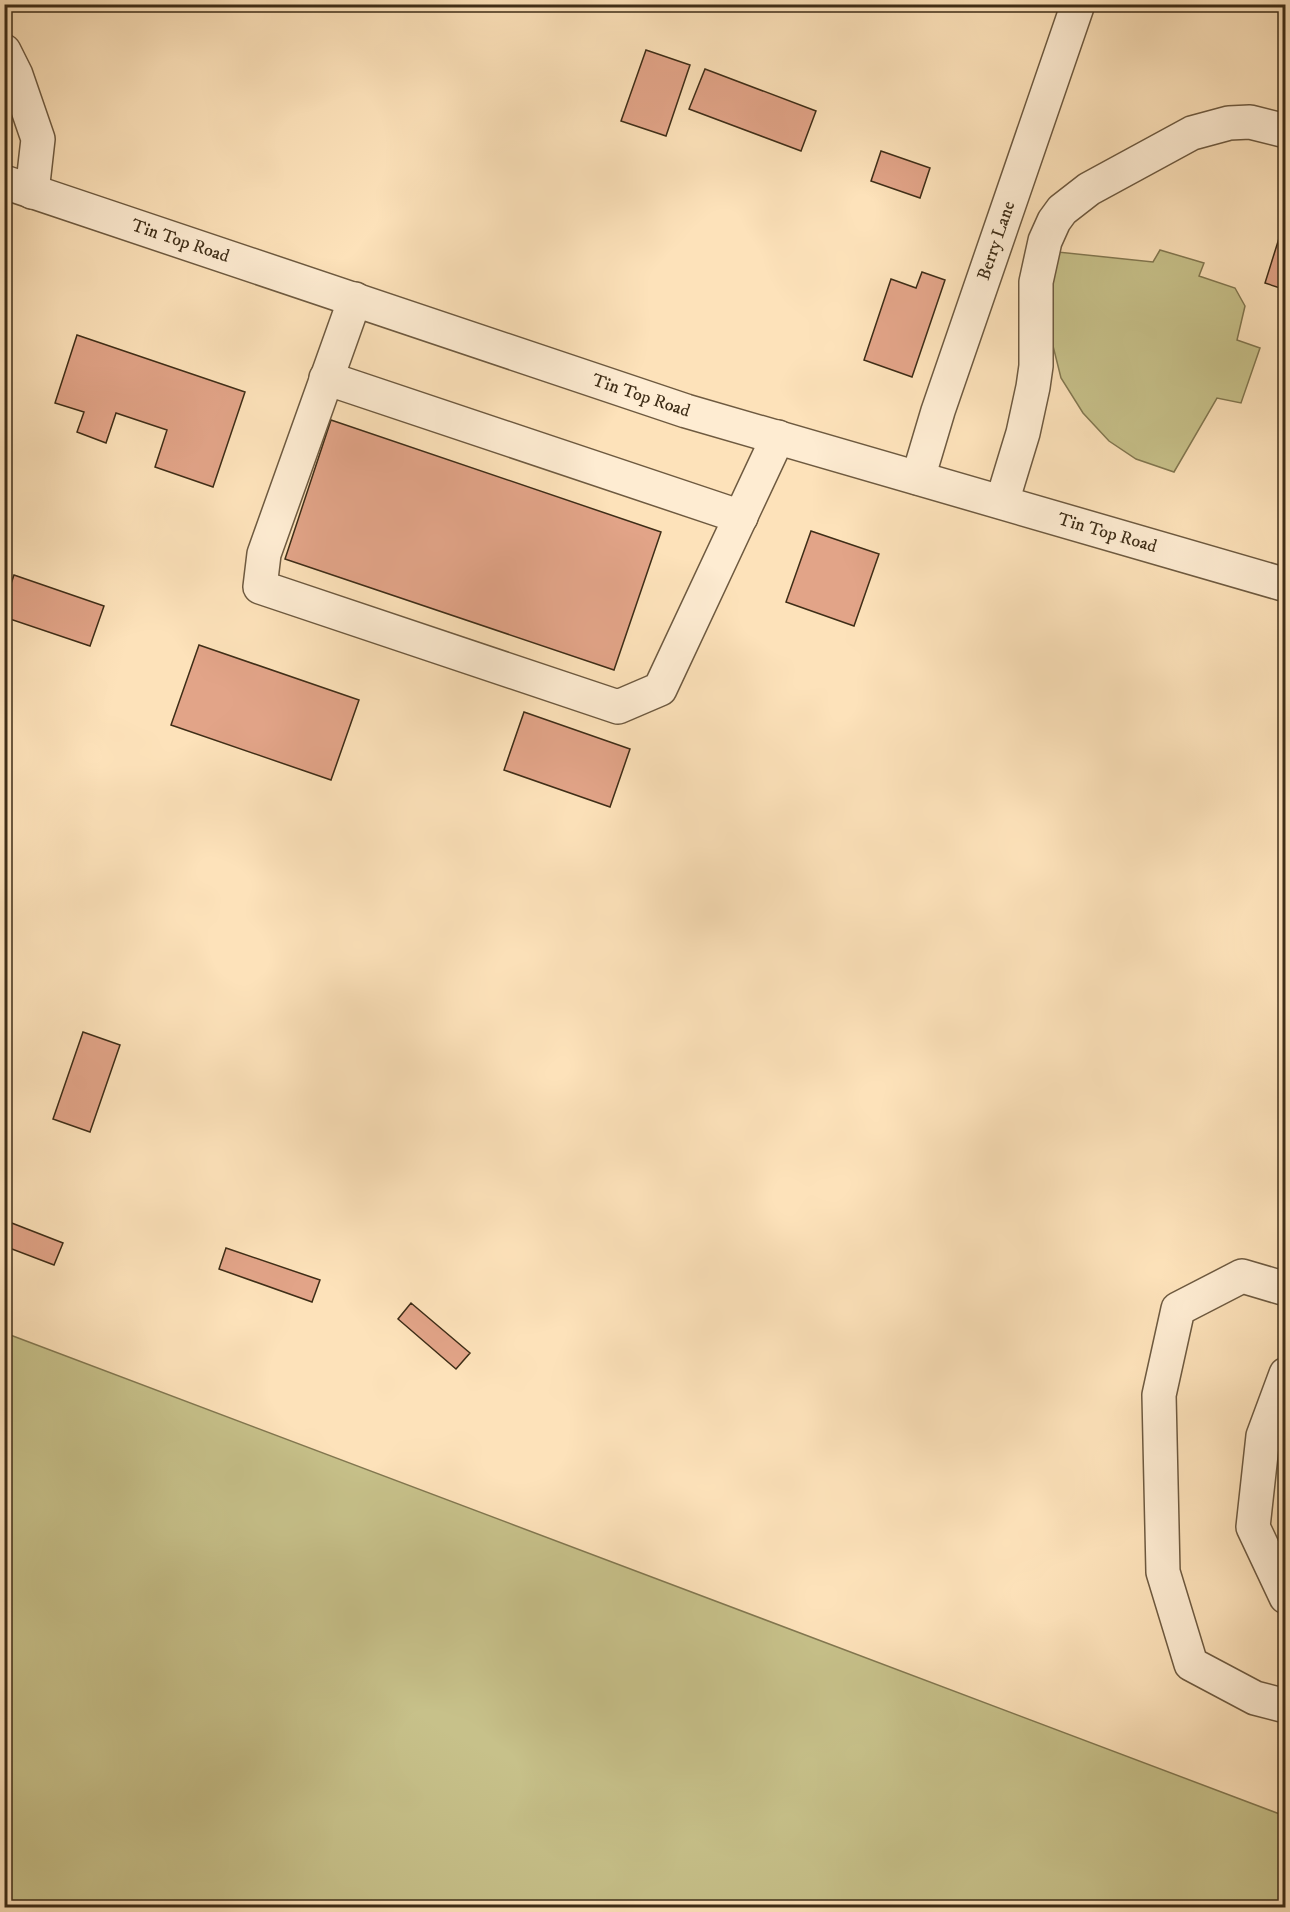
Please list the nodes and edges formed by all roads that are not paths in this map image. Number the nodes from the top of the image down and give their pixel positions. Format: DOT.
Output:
graph roads {
  1 [pos="1078,4"];
  2 [pos="4,51"];
  3 [pos="1286,132"];
  4 [pos="18,187"];
  5 [pos="355,299"];
  6 [pos="326,378"];
  7 [pos="778,437"];
  8 [pos="918,478"];
  9 [pos="1002,502"];
  10 [pos="741,517"];
  11 [pos="1286,585"];
  12 [pos="1286,1289"];
  13 [pos="1286,1374"];
  14 [pos="1286,1597"];
  15 [pos="1286,1706"];
  1 -- 8 [label="street, Berry Lane"];
  2 -- 4 [label="street"];
  3 -- 9 [label="street"];
  4 -- 5 [label="street, Tin Top Road"];
  5 -- 6 [label="street"];
  5 -- 7 [label="street, Tin Top Road"];
  6 -- 10 [label="street"];
  6 -- 10 [label="street"];
  7 -- 8 [label="street, Tin Top Road"];
  7 -- 10 [label="street"];
  8 -- 9 [label="street, Tin Top Road"];
  9 -- 11 [label="street, Tin Top Road"];
  12 -- 15 [label="street"];
  13 -- 14 [label="street"];
}
